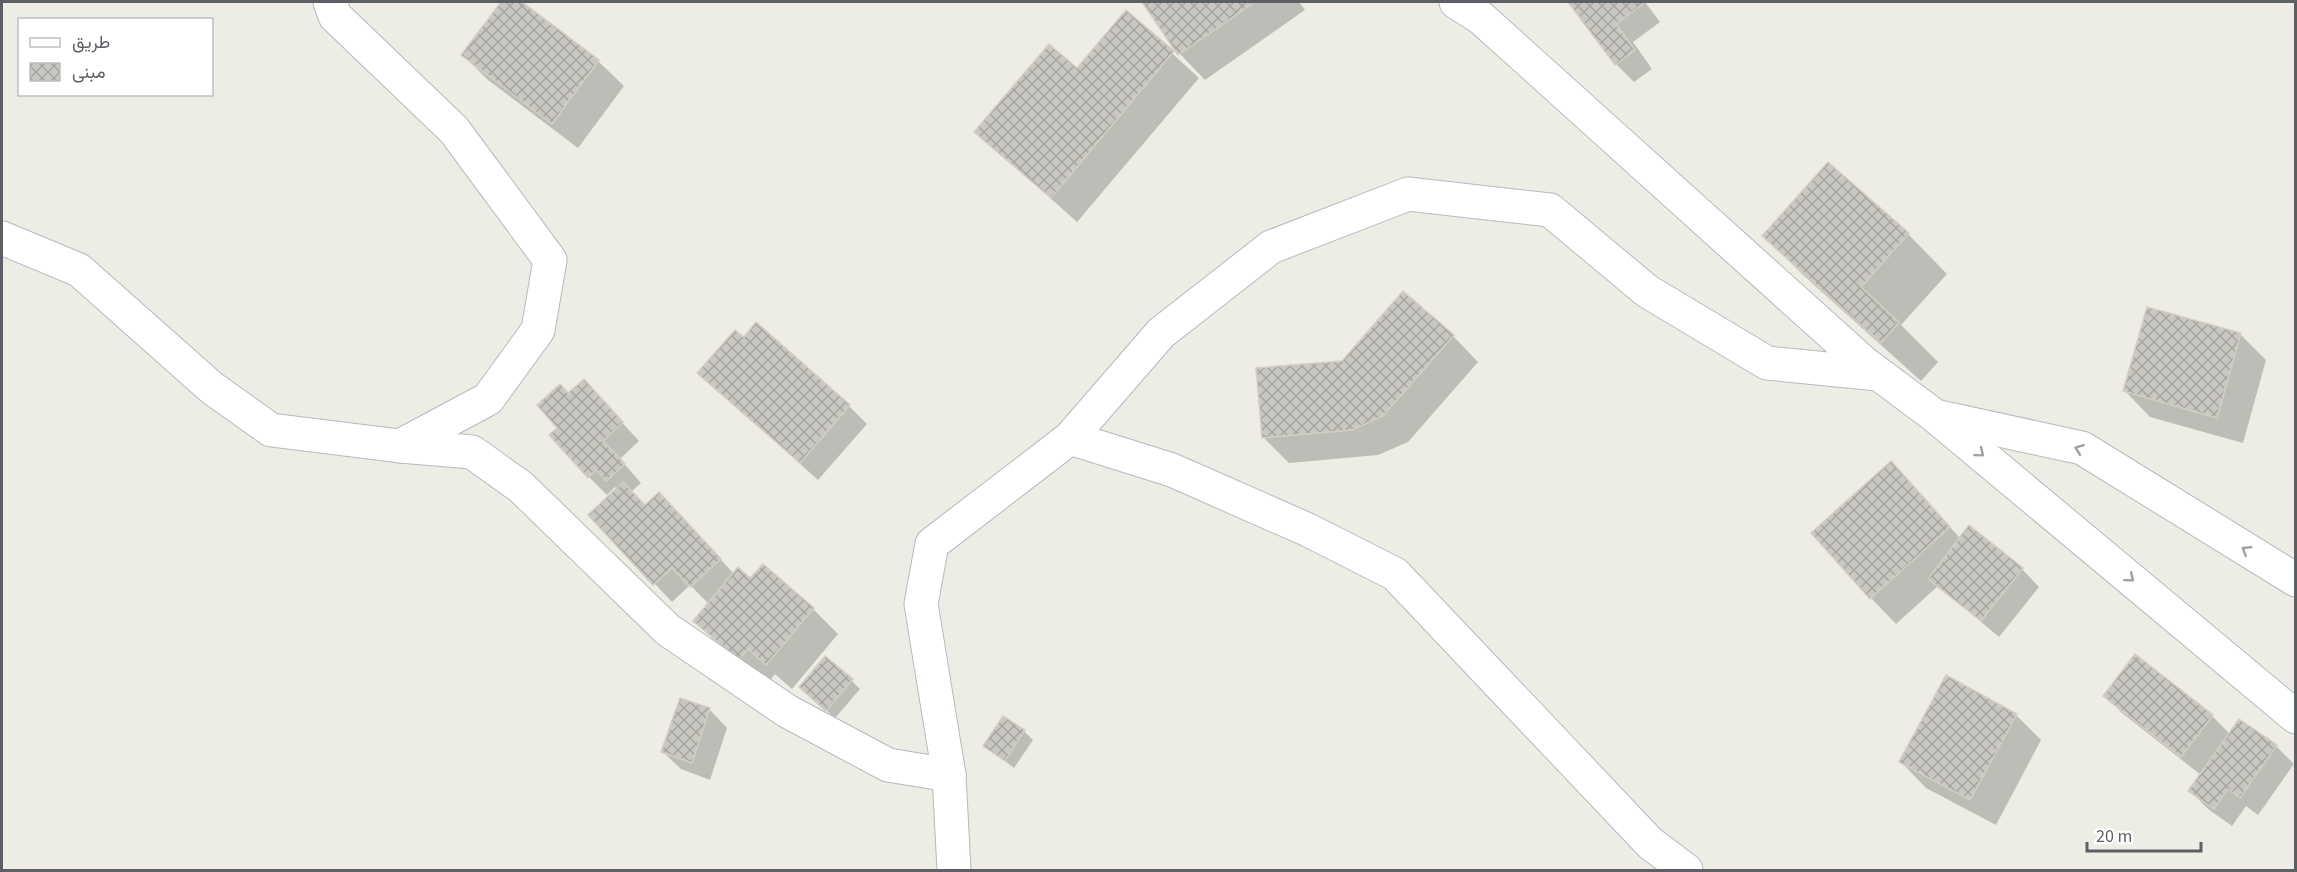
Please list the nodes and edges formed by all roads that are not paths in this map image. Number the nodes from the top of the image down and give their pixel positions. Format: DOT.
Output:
graph roads {
  1 [pos="330,2"];
  2 [pos="1456,2"];
  3 [pos="2,238"];
  4 [pos="1878,374"];
  5 [pos="1935,416"];
  6 [pos="1070,438"];
  7 [pos="400,446"];
  8 [pos="2295,580"];
  9 [pos="2295,717"];
  10 [pos="949,775"];
  11 [pos="954,870"];
  12 [pos="1686,870"];
  1 -- 7 [label="street"];
  2 -- 4 [label="street"];
  3 -- 7 [label="street"];
  4 -- 5 [label="street"];
  4 -- 6 [label="street"];
  8 -- 5 [label="street, one-way"];
  5 -- 9 [label="street, one-way"];
  6 -- 10 [label="street"];
  6 -- 12 [label="street"];
  7 -- 10 [label="street"];
  10 -- 11 [label="street"];
}
